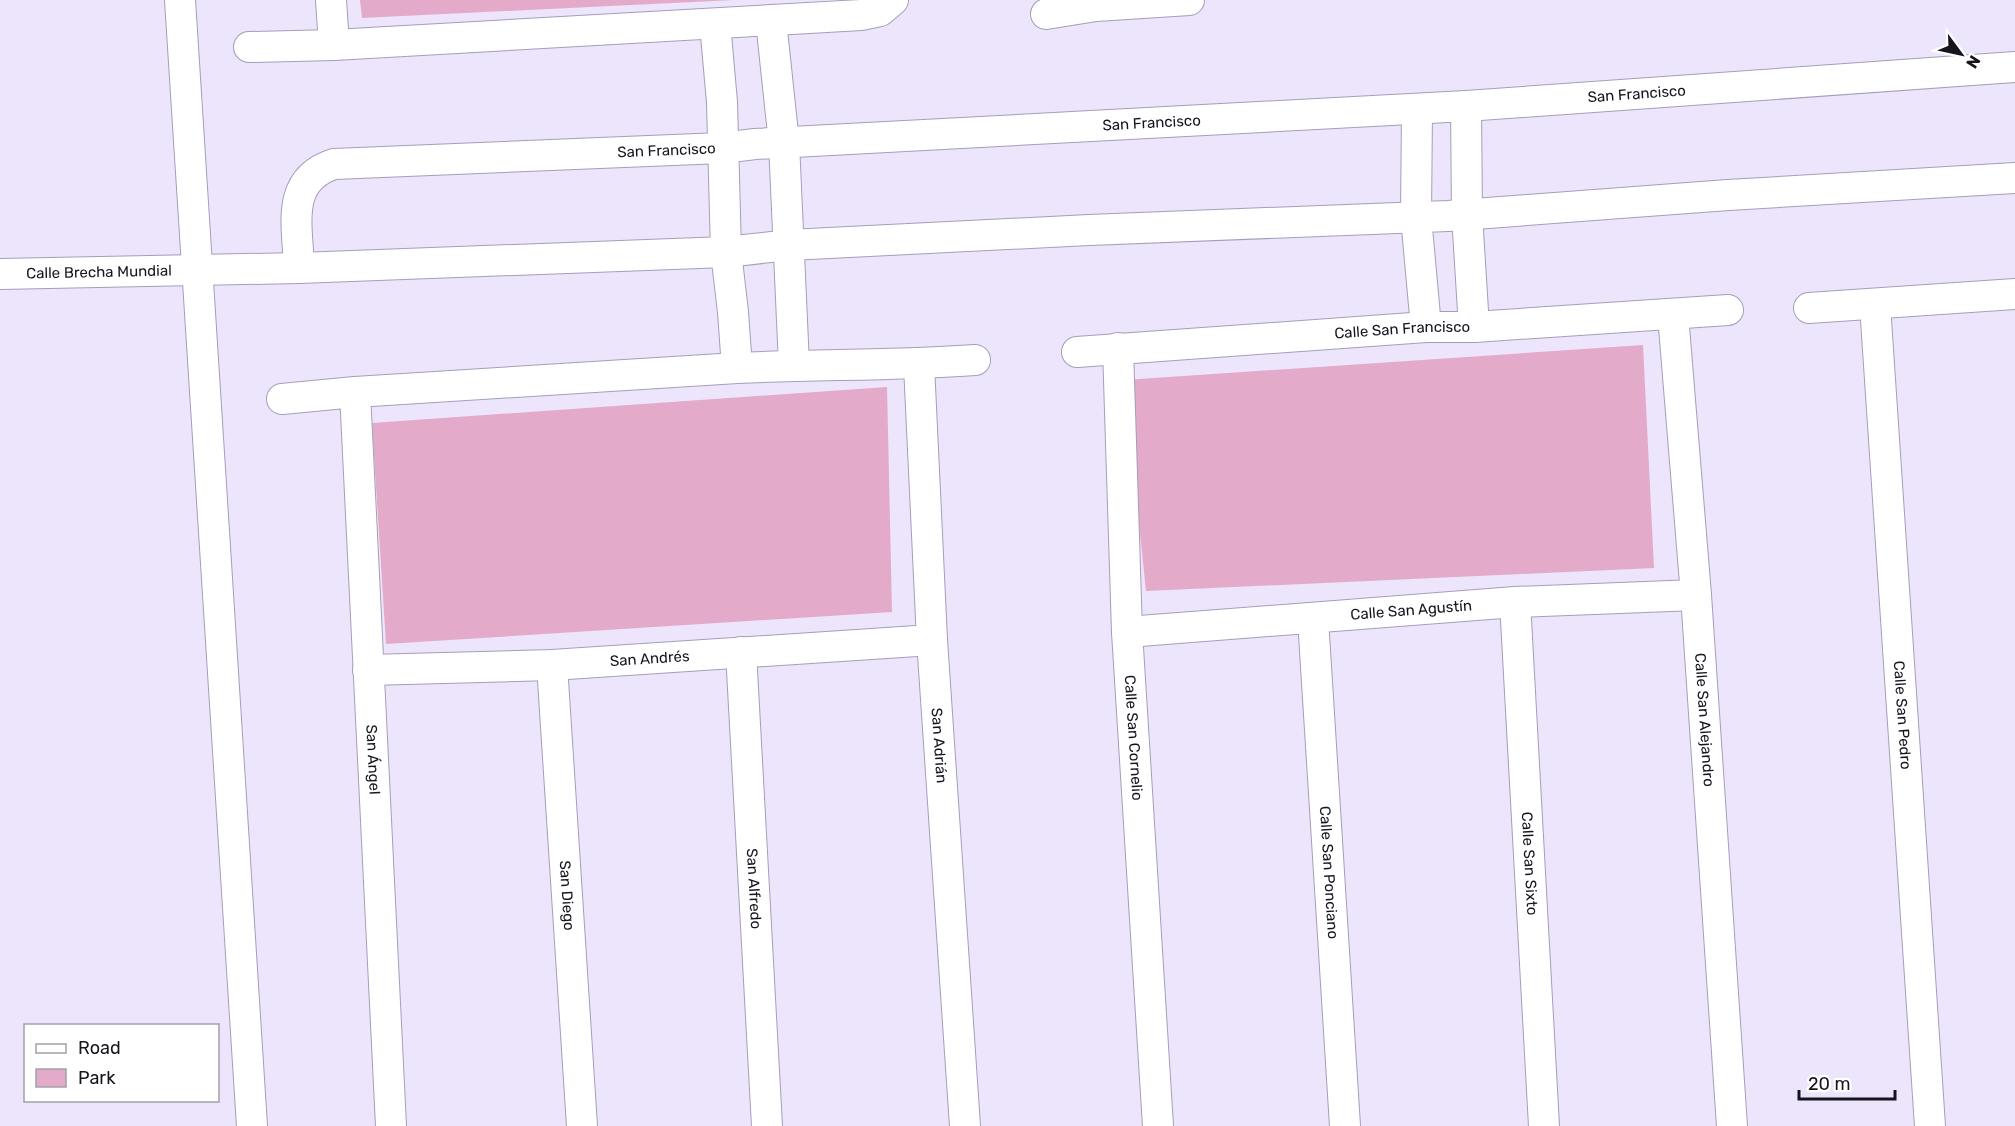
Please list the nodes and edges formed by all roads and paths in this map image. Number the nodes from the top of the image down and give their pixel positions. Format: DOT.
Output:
graph roads {
  1 [pos="180,0"];
  2 [pos="331,0"];
  3 [pos="893,0"];
  4 [pos="1189,0"];
  5 [pos="1096,3"];
  6 [pos="1046,14"];
  7 [pos="771,21"];
  8 [pos="715,24"];
  9 [pos="334,45"];
  10 [pos="249,47"];
  11 [pos="2015,67"];
  12 [pos="1466,106"];
  13 [pos="1417,109"];
  14 [pos="784,143"];
  15 [pos="722,148"];
  16 [pos="2015,178"];
  17 [pos="1467,215"];
  18 [pos="1416,217"];
  19 [pos="789,245"];
  20 [pos="726,252"];
  21 [pos="299,268"];
  22 [pos="197,270"];
  23 [pos="0,274"];
  24 [pos="2015,294"];
  25 [pos="1875,305"];
  26 [pos="1809,308"];
  27 [pos="1728,310"];
  28 [pos="1672,315"];
  29 [pos="1426,327"];
  30 [pos="1474,327"];
  31 [pos="1118,348"];
  32 [pos="1077,352"];
  33 [pos="975,360"];
  34 [pos="918,364"];
  35 [pos="794,365"];
  36 [pos="737,368"];
  37 [pos="355,392"];
  38 [pos="282,399"];
  39 [pos="1696,595"];
  40 [pos="1515,602"];
  41 [pos="1313,619"];
  42 [pos="1127,632"];
  43 [pos="932,640"];
  44 [pos="741,652"];
  45 [pos="552,665"];
  46 [pos="368,670"];
  47 [pos="252,1126"];
  48 [pos="391,1126"];
  49 [pos="582,1126"];
  50 [pos="767,1126"];
  51 [pos="965,1126"];
  52 [pos="1158,1126"];
  53 [pos="1345,1126"];
  54 [pos="1544,1126"];
  55 [pos="1732,1126"];
  56 [pos="1930,1126"];
  1 -- 22 [label="street"];
  2 -- 9 [label="street"];
  3 -- 7 [label="street"];
  4 -- 5 [label="street"];
  5 -- 6 [label="street"];
  7 -- 8 [label="street"];
  7 -- 14 [label="street"];
  8 -- 9 [label="street"];
  8 -- 15 [label="street"];
  9 -- 10 [label="street"];
  11 -- 12 [label="street, San Francisco"];
  12 -- 13 [label="street, San Francisco"];
  12 -- 17 [label="street"];
  13 -- 14 [label="street, San Francisco"];
  13 -- 18 [label="street"];
  14 -- 15 [label="street, San Francisco"];
  14 -- 19 [label="street"];
  15 -- 20 [label="street"];
  15 -- 21 [label="street, San Francisco"];
  16 -- 17 [label="street, Calle Brecha Mundial"];
  17 -- 18 [label="street, Calle Brecha Mundial"];
  17 -- 30 [label="street"];
  18 -- 19 [label="street, Calle Brecha Mundial"];
  18 -- 29 [label="street"];
  19 -- 20 [label="street, Calle Brecha Mundial"];
  19 -- 35 [label="street"];
  20 -- 21 [label="street, Calle Brecha Mundial"];
  20 -- 36 [label="street"];
  21 -- 22 [label="street, Calle Brecha Mundial"];
  22 -- 23 [label="street, Calle Brecha Mundial"];
  22 -- 47 [label="street"];
  24 -- 25 [label="street"];
  25 -- 26 [label="street"];
  25 -- 56 [label="street, Calle San Pedro"];
  27 -- 28 [label="street, Calle San Francisco"];
  28 -- 30 [label="street, Calle San Francisco"];
  28 -- 39 [label="street, Calle San Alejandro"];
  29 -- 30 [label="street, Calle San Francisco"];
  29 -- 31 [label="street, Calle San Francisco"];
  31 -- 32 [label="street, Calle San Francisco"];
  31 -- 42 [label="street, Calle San Cornelio"];
  33 -- 34 [label="street"];
  34 -- 35 [label="street"];
  34 -- 43 [label="street, San Adrián"];
  35 -- 36 [label="street"];
  36 -- 37 [label="street"];
  37 -- 38 [label="street"];
  37 -- 46 [label="street, San Ángel"];
  39 -- 40 [label="street, Calle San Agustín"];
  39 -- 55 [label="street, Calle San Alejandro"];
  40 -- 41 [label="street, Calle San Agustín"];
  40 -- 54 [label="street, Calle San Sixto"];
  41 -- 42 [label="street, Calle San Agustín"];
  41 -- 53 [label="street, Calle San Ponciano"];
  42 -- 52 [label="street, Calle San Cornelio"];
  43 -- 44 [label="street, San Andrés"];
  43 -- 51 [label="street, San Adrián"];
  44 -- 45 [label="street, San Andrés"];
  44 -- 50 [label="street, San Alfredo"];
  45 -- 46 [label="street, San Andrés"];
  45 -- 49 [label="street, San Diego"];
  46 -- 48 [label="street, San Ángel"];
}
